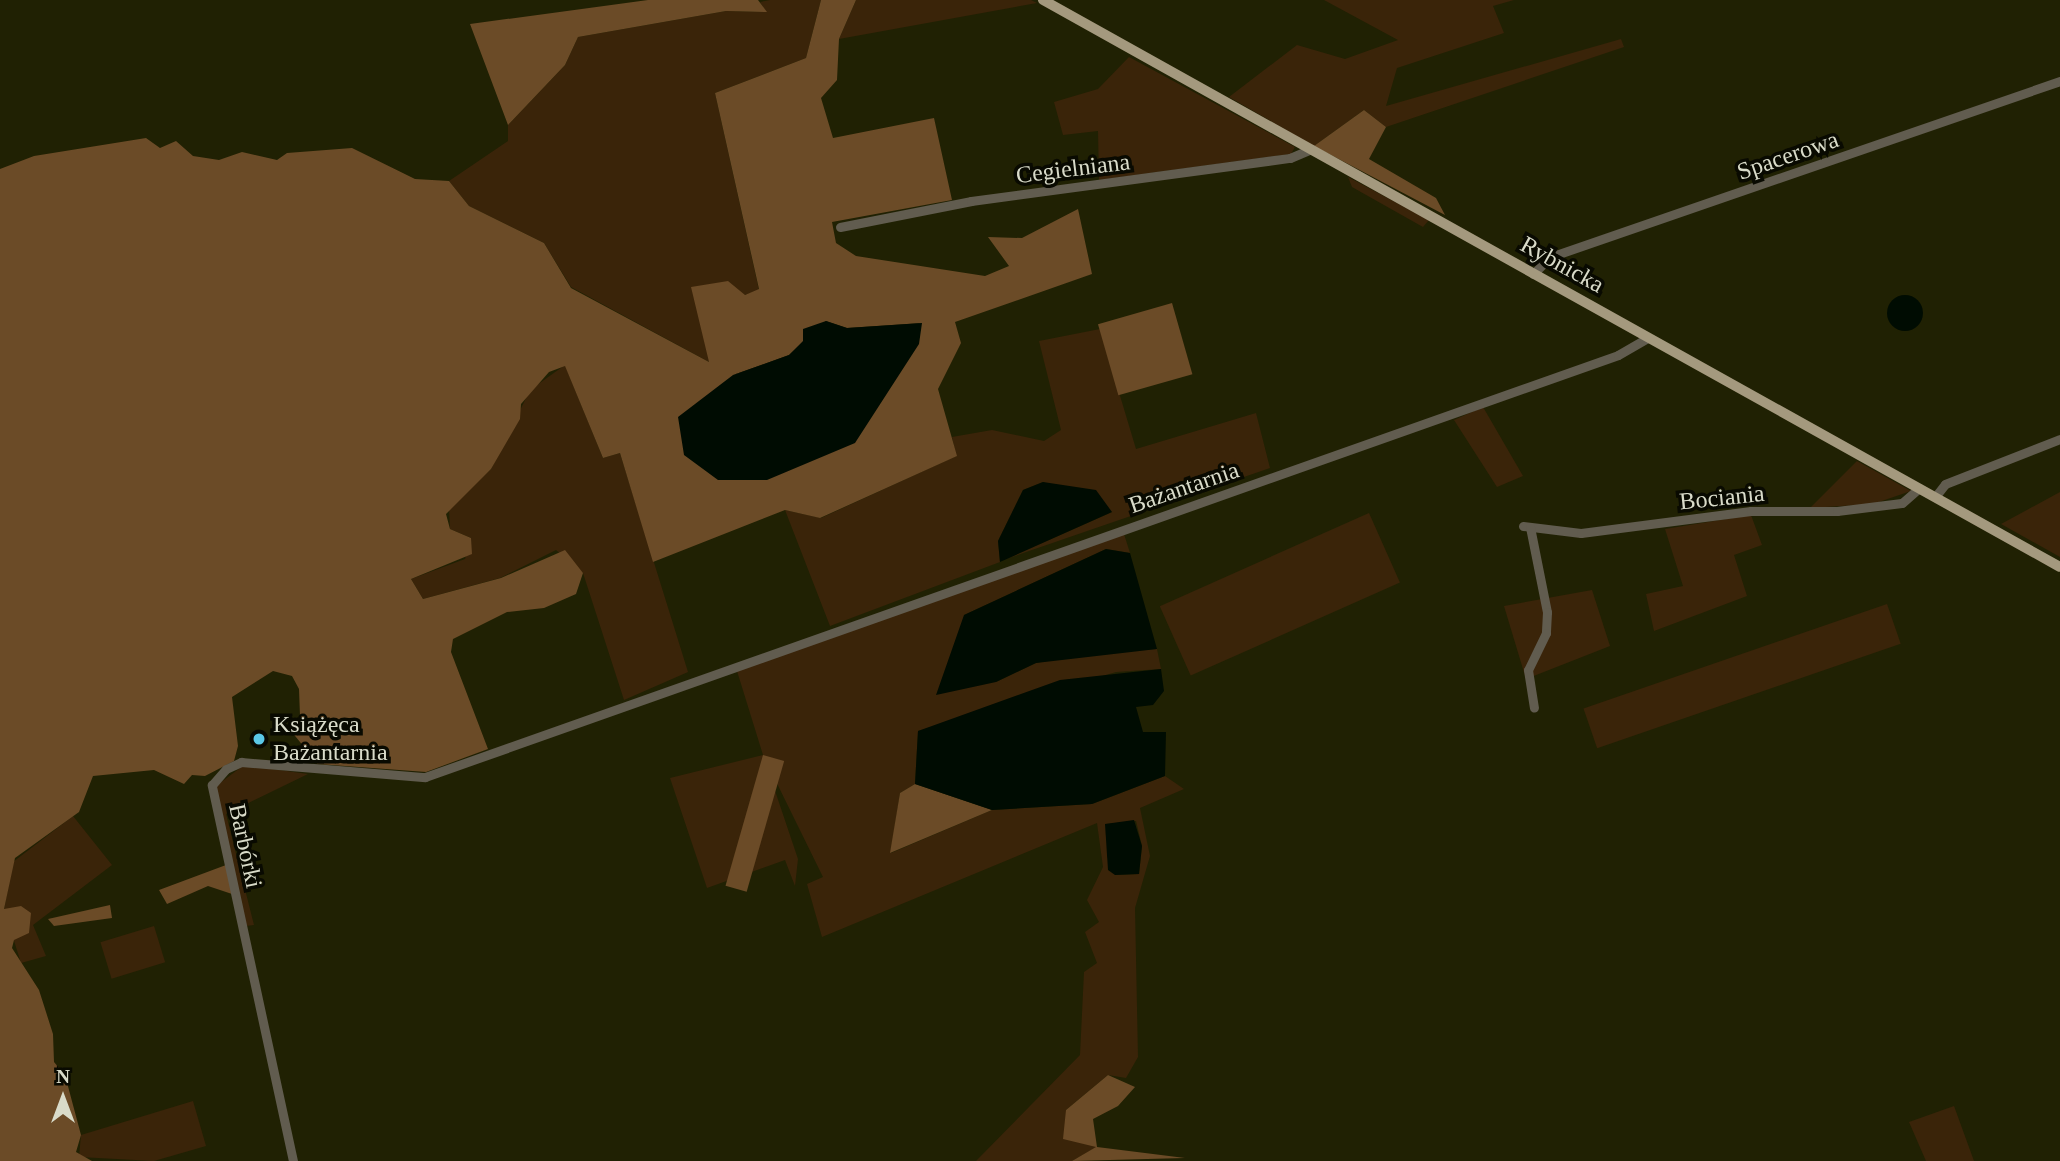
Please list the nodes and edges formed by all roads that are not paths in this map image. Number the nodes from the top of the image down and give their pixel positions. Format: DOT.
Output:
graph roads {
  1 [pos="1043,0"];
  2 [pos="2060,81"];
  3 [pos="1311,149"];
  4 [pos="839,227"];
  5 [pos="1533,274"];
  6 [pos="1648,338"];
  7 [pos="2060,439"];
  8 [pos="1919,488"];
  9 [pos="1935,497"];
  10 [pos="2060,566"];
  11 [pos="730,671"];
  12 [pos="1534,708"];
  13 [pos="293,1161"];
  1 -- 3 [label="main road, Rybnicka"];
  2 -- 5 [label="street, Spacerowa"];
  3 -- 4 [label="street, Cegielniana"];
  3 -- 5 [label="main road, Rybnicka"];
  5 -- 6 [label="main road, Rybnicka"];
  6 -- 8 [label="main road, Rybnicka"];
  6 -- 11 [label="street, Bażantarnia"];
  7 -- 9 [label="street"];
  8 -- 9 [label="main road, Rybnicka"];
  8 -- 12 [label="street, Bociania"];
  9 -- 10 [label="main road, Rybnicka"];
  11 -- 13 [label="street, Barbórki"];
}
